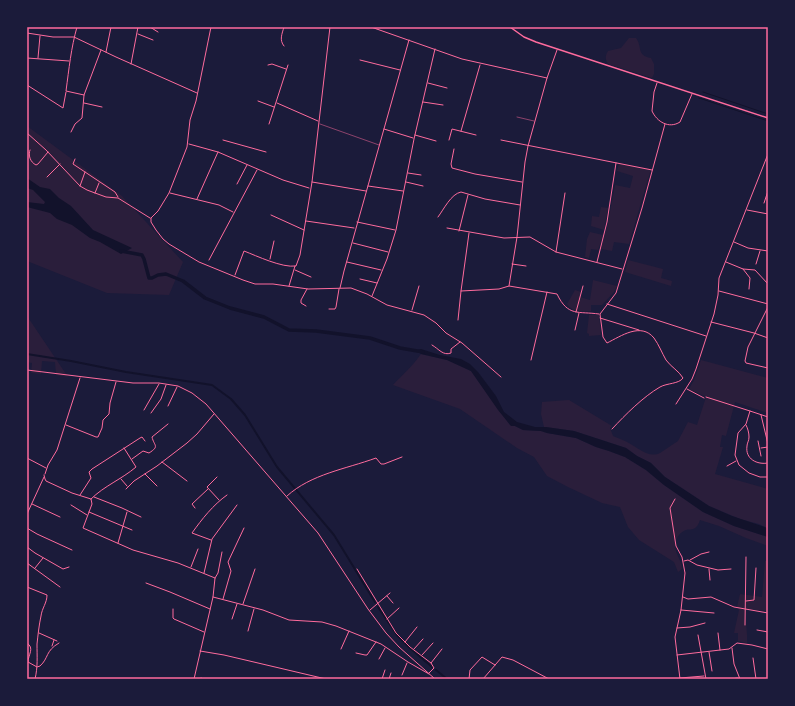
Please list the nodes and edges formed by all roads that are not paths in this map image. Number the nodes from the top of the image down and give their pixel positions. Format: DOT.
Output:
graph roads {
  1 [pos="77,27"];
  2 [pos="112,27"];
  3 [pos="138,27"];
  4 [pos="150,27"];
  5 [pos="211,27"];
  6 [pos="284,27"];
  7 [pos="330,27"];
  8 [pos="372,27"];
  9 [pos="510,27"];
  10 [pos="158,32"];
  11 [pos="27,33"];
  12 [pos="137,34"];
  13 [pos="40,36"];
  14 [pos="74,37"];
  15 [pos="154,40"];
  16 [pos="409,40"];
  17 [pos="284,46"];
  18 [pos="435,49"];
  19 [pos="558,49"];
  20 [pos="101,50"];
  21 [pos="106,52"];
  22 [pos="27,58"];
  23 [pos="38,58"];
  24 [pos="360,60"];
  25 [pos="70,61"];
  26 [pos="131,64"];
  27 [pos="481,64"];
  28 [pos="268,65"];
  29 [pos="288,65"];
  30 [pos="286,69"];
  31 [pos="400,70"];
  32 [pos="547,78"];
  33 [pos="657,82"];
  34 [pos="427,83"];
  35 [pos="27,85"];
  36 [pos="447,88"];
  37 [pos="66,91"];
  38 [pos="198,93"];
  39 [pos="692,94"];
  40 [pos="84,96"];
  41 [pos="258,101"];
  42 [pos="276,102"];
  43 [pos="422,102"];
  44 [pos="84,103"];
  45 [pos="443,105"];
  46 [pos="102,107"];
  47 [pos="274,108"];
  48 [pos="517,117"];
  49 [pos="768,118"];
  50 [pos="535,121"];
  51 [pos="319,123"];
  52 [pos="269,124"];
  53 [pos="665,124"];
  54 [pos="384,129"];
  55 [pos="461,131"];
  56 [pos="71,132"];
  57 [pos="27,133"];
  58 [pos="414,135"];
  59 [pos="476,135"];
  60 [pos="414,139"];
  61 [pos="222,140"];
  62 [pos="449,140"];
  63 [pos="501,140"];
  64 [pos="436,141"];
  65 [pos="188,143"];
  66 [pos="379,146"];
  67 [pos="528,146"];
  68 [pos="454,149"];
  69 [pos="30,150"];
  70 [pos="48,152"];
  71 [pos="218,152"];
  72 [pos="266,152"];
  73 [pos="768,154"];
  74 [pos="75,159"];
  75 [pos="616,163"];
  76 [pos="60,164"];
  77 [pos="247,164"];
  78 [pos="257,169"];
  79 [pos="652,170"];
  80 [pos="85,171"];
  81 [pos="407,172"];
  82 [pos="421,175"];
  83 [pos="47,177"];
  84 [pos="312,182"];
  85 [pos="405,182"];
  86 [pos="523,182"];
  87 [pos="100,183"];
  88 [pos="237,184"];
  89 [pos="80,186"];
  90 [pos="368,186"];
  91 [pos="423,186"];
  92 [pos="310,188"];
  93 [pos="367,191"];
  94 [pos="403,191"];
  95 [pos="768,191"];
  96 [pos="95,193"];
  97 [pos="169,193"];
  98 [pos="565,193"];
  99 [pos="468,195"];
  100 [pos="118,198"];
  101 [pos="197,199"];
  102 [pos="764,203"];
  103 [pos="520,205"];
  104 [pos="746,210"];
  105 [pos="234,212"];
  106 [pos="768,214"];
  107 [pos="271,215"];
  108 [pos="438,217"];
  109 [pos="151,218"];
  110 [pos="306,221"];
  111 [pos="358,222"];
  112 [pos="356,228"];
  113 [pos="447,228"];
  114 [pos="304,230"];
  115 [pos="396,230"];
  116 [pos="459,231"];
  117 [pos="469,233"];
  118 [pos="517,237"];
  119 [pos="274,242"];
  120 [pos="352,242"];
  121 [pos="733,242"];
  122 [pos="760,250"];
  123 [pos="768,251"];
  124 [pos="389,252"];
  125 [pos="556,252"];
  126 [pos="209,260"];
  127 [pos="270,260"];
  128 [pos="346,262"];
  129 [pos="597,262"];
  130 [pos="725,262"];
  131 [pos="511,264"];
  132 [pos="756,264"];
  133 [pos="296,266"];
  134 [pos="526,266"];
  135 [pos="744,268"];
  136 [pos="623,269"];
  137 [pos="294,270"];
  138 [pos="382,270"];
  139 [pos="235,275"];
  140 [pos="311,277"];
  141 [pos="360,279"];
  142 [pos="377,283"];
  143 [pos="768,284"];
  144 [pos="289,286"];
  145 [pos="419,286"];
  146 [pos="509,286"];
  147 [pos="583,286"];
  148 [pos="308,288"];
  149 [pos="339,288"];
  150 [pos="749,289"];
  151 [pos="460,291"];
  152 [pos="719,291"];
  153 [pos="547,292"];
  154 [pos="372,296"];
  155 [pos="607,304"];
  156 [pos="768,304"];
  157 [pos="306,306"];
  158 [pos="768,307"];
  159 [pos="329,309"];
  160 [pos="412,311"];
  161 [pos="576,312"];
  162 [pos="579,313"];
  163 [pos="600,314"];
  164 [pos="600,317"];
  165 [pos="458,320"];
  166 [pos="711,322"];
  167 [pos="575,330"];
  168 [pos="639,330"];
  169 [pos="754,332"];
  170 [pos="707,336"];
  171 [pos="768,338"];
  172 [pos="460,342"];
  173 [pos="432,345"];
  174 [pos="531,360"];
  175 [pos="768,368"];
  176 [pos="27,370"];
  177 [pos="80,377"];
  178 [pos="501,377"];
  179 [pos="117,381"];
  180 [pos="159,383"];
  181 [pos="166,384"];
  182 [pos="177,386"];
  183 [pos="686,388"];
  184 [pos="676,404"];
  185 [pos="168,406"];
  186 [pos="144,410"];
  187 [pos="750,411"];
  188 [pos="151,413"];
  189 [pos="214,414"];
  190 [pos="760,414"];
  191 [pos="768,417"];
  192 [pos="65,424"];
  193 [pos="168,424"];
  194 [pos="746,424"];
  195 [pos="612,428"];
  196 [pos="145,441"];
  197 [pos="758,441"];
  198 [pos="768,444"];
  199 [pos="768,447"];
  200 [pos="124,448"];
  201 [pos="760,448"];
  202 [pos="761,456"];
  203 [pos="402,457"];
  204 [pos="27,458"];
  205 [pos="132,459"];
  206 [pos="737,461"];
  207 [pos="162,462"];
  208 [pos="768,463"];
  209 [pos="727,466"];
  210 [pos="47,469"];
  211 [pos="145,474"];
  212 [pos="44,475"];
  213 [pos="217,477"];
  214 [pos="768,477"];
  215 [pos="121,479"];
  216 [pos="187,481"];
  217 [pos="128,486"];
  218 [pos="157,486"];
  219 [pos="126,489"];
  220 [pos="208,489"];
  221 [pos="80,495"];
  222 [pos="227,495"];
  223 [pos="93,496"];
  224 [pos="287,496"];
  225 [pos="91,499"];
  226 [pos="675,499"];
  227 [pos="220,500"];
  228 [pos="31,504"];
  229 [pos="70,505"];
  230 [pos="236,505"];
  231 [pos="195,508"];
  232 [pos="127,511"];
  233 [pos="88,512"];
  234 [pos="27,514"];
  235 [pos="88,514"];
  236 [pos="60,517"];
  237 [pos="141,517"];
  238 [pos="123,526"];
  239 [pos="27,528"];
  240 [pos="244,528"];
  241 [pos="132,530"];
  242 [pos="212,540"];
  243 [pos="118,543"];
  244 [pos="27,547"];
  245 [pos="198,549"];
  246 [pos="72,550"];
  247 [pos="222,552"];
  248 [pos="709,552"];
  249 [pos="746,557"];
  250 [pos="43,558"];
  251 [pos="689,561"];
  252 [pos="683,562"];
  253 [pos="27,563"];
  254 [pos="69,566"];
  255 [pos="35,568"];
  256 [pos="191,568"];
  257 [pos="709,568"];
  258 [pos="756,568"];
  259 [pos="255,569"];
  260 [pos="357,569"];
  261 [pos="730,570"];
  262 [pos="204,573"];
  263 [pos="215,578"];
  264 [pos="710,580"];
  265 [pos="146,583"];
  266 [pos="27,587"];
  267 [pos="60,587"];
  268 [pos="390,593"];
  269 [pos="387,596"];
  270 [pos="213,597"];
  271 [pos="683,597"];
  272 [pos="222,599"];
  273 [pos="745,601"];
  274 [pos="378,603"];
  275 [pos="393,603"];
  276 [pos="237,604"];
  277 [pos="243,605"];
  278 [pos="254,608"];
  279 [pos="399,608"];
  280 [pos="173,609"];
  281 [pos="210,609"];
  282 [pos="370,610"];
  283 [pos="681,610"];
  284 [pos="745,610"];
  285 [pos="714,613"];
  286 [pos="768,613"];
  287 [pos="232,619"];
  288 [pos="387,619"];
  289 [pos="705,623"];
  290 [pos="745,625"];
  291 [pos="417,627"];
  292 [pos="677,628"];
  293 [pos="757,630"];
  294 [pos="248,631"];
  295 [pos="349,631"];
  296 [pos="204,632"];
  297 [pos="768,632"];
  298 [pos="39,633"];
  299 [pos="718,633"];
  300 [pos="698,635"];
  301 [pos="423,639"];
  302 [pos="54,640"];
  303 [pos="57,641"];
  304 [pos="376,641"];
  305 [pos="405,642"];
  306 [pos="59,643"];
  307 [pos="432,643"];
  308 [pos="27,644"];
  309 [pos="52,647"];
  310 [pos="386,647"];
  311 [pos="442,648"];
  312 [pos="731,648"];
  313 [pos="341,649"];
  314 [pos="768,649"];
  315 [pos="414,650"];
  316 [pos="720,650"];
  317 [pos="200,651"];
  318 [pos="709,651"];
  319 [pos="701,652"];
  320 [pos="768,652"];
  321 [pos="356,653"];
  322 [pos="677,655"];
  323 [pos="422,656"];
  324 [pos="753,658"];
  325 [pos="379,659"];
  326 [pos="28,662"];
  327 [pos="408,662"];
  328 [pos="430,663"];
  329 [pos="495,665"];
  330 [pos="37,667"];
  331 [pos="385,670"];
  332 [pos="712,670"];
  333 [pos="391,673"];
  334 [pos="429,674"];
  335 [pos="402,675"];
  336 [pos="705,676"];
  337 [pos="201,678"];
  338 [pos="739,678"];
  339 [pos="35,679"];
  340 [pos="194,679"];
  341 [pos="204,679"];
  342 [pos="326,679"];
  343 [pos="382,679"];
  344 [pos="389,679"];
  345 [pos="435,679"];
  346 [pos="469,679"];
  347 [pos="483,679"];
  348 [pos="549,679"];
  349 [pos="680,679"];
  350 [pos="706,679"];
  351 [pos="731,679"];
  352 [pos="756,679"];
  1 -- 14 [label="street"];
  2 -- 21 [label="street"];
  3 -- 12 [label="street"];
  4 -- 10 [label="street"];
  5 -- 38 [label="street"];
  6 -- 17 [label="street"];
  7 -- 51 [label="street"];
  8 -- 16 [label="street"];
  9 -- 19 [label="main road"];
  11 -- 13 [label="street"];
  12 -- 15 [label="street"];
  12 -- 26 [label="street"];
  13 -- 14 [label="street"];
  13 -- 23 [label="street"];
  14 -- 20 [label="street"];
  14 -- 25 [label="street"];
  16 -- 18 [label="street"];
  16 -- 31 [label="street"];
  18 -- 27 [label="street"];
  18 -- 34 [label="street"];
  19 -- 32 [label="street"];
  19 -- 33 [label="main road"];
  20 -- 21 [label="street"];
  20 -- 40 [label="street"];
  21 -- 26 [label="street"];
  22 -- 23 [label="street"];
  23 -- 25 [label="street"];
  24 -- 31 [label="street"];
  25 -- 37 [label="street"];
  26 -- 38 [label="street"];
  27 -- 32 [label="street"];
  27 -- 55 [label="street"];
  28 -- 30 [label="street"];
  29 -- 30 [label="street"];
  30 -- 42 [label="street"];
  31 -- 54 [label="street"];
  32 -- 50 [label="street"];
  33 -- 39 [label="main road"];
  33 -- 53 [label="street"];
  34 -- 36 [label="street"];
  34 -- 43 [label="street"];
  35 -- 37 [label="street"];
  37 -- 40 [label="street"];
  38 -- 65 [label="street"];
  39 -- 49 [label="main road"];
  39 -- 53 [label="street"];
  40 -- 44 [label="street"];
  41 -- 47 [label="street"];
  42 -- 47 [label="street"];
  42 -- 51 [label="street"];
  43 -- 45 [label="street"];
  43 -- 58 [label="street"];
  44 -- 46 [label="street"];
  44 -- 56 [label="street"];
  47 -- 52 [label="street"];
  48 -- 50 [label="lane"];
  50 -- 67 [label="street"];
  51 -- 66 [label="lane"];
  51 -- 84 [label="street"];
  53 -- 79 [label="street"];
  54 -- 60 [label="street"];
  54 -- 66 [label="street"];
  55 -- 59 [label="street"];
  55 -- 62 [label="street"];
  57 -- 70 [label="street"];
  58 -- 60 [label="street"];
  58 -- 64 [label="street"];
  60 -- 81 [label="street"];
  61 -- 72 [label="street"];
  63 -- 67 [label="street"];
  65 -- 71 [label="street"];
  65 -- 97 [label="street"];
  66 -- 90 [label="street"];
  67 -- 75 [label="street"];
  67 -- 86 [label="street"];
  68 -- 86 [label="street"];
  69 -- 70 [label="street"];
  70 -- 76 [label="street"];
  71 -- 77 [label="street"];
  71 -- 101 [label="street"];
  73 -- 104 [label="street"];
  74 -- 80 [label="street"];
  75 -- 79 [label="street"];
  75 -- 129 [label="street"];
  76 -- 83 [label="street"];
  76 -- 89 [label="street"];
  77 -- 78 [label="street"];
  77 -- 88 [label="street"];
  78 -- 92 [label="street"];
  78 -- 105 [label="street"];
  79 -- 136 [label="street"];
  80 -- 87 [label="street"];
  80 -- 89 [label="street"];
  81 -- 82 [label="street"];
  81 -- 85 [label="street"];
  84 -- 92 [label="street"];
  84 -- 93 [label="street"];
  85 -- 91 [label="street"];
  85 -- 94 [label="street"];
  86 -- 103 [label="street"];
  87 -- 96 [label="street"];
  87 -- 100 [label="street"];
  89 -- 96 [label="street"];
  90 -- 93 [label="street"];
  90 -- 94 [label="street"];
  92 -- 110 [label="street"];
  93 -- 111 [label="street"];
  94 -- 115 [label="street"];
  95 -- 102 [label="street"];
  96 -- 100 [label="street"];
  97 -- 101 [label="street"];
  97 -- 109 [label="street"];
  98 -- 125 [label="street"];
  99 -- 103 [label="street"];
  99 -- 108 [label="street"];
  99 -- 116 [label="street"];
  100 -- 109 [label="street"];
  101 -- 105 [label="street"];
  103 -- 118 [label="street"];
  104 -- 106 [label="street"];
  104 -- 121 [label="street"];
  105 -- 126 [label="street"];
  107 -- 114 [label="street"];
  109 -- 144 [label="street"];
  110 -- 112 [label="street"];
  110 -- 114 [label="street"];
  111 -- 112 [label="street"];
  111 -- 115 [label="street"];
  112 -- 120 [label="street"];
  113 -- 116 [label="street"];
  114 -- 133 [label="street"];
  115 -- 124 [label="street"];
  116 -- 117 [label="street"];
  117 -- 118 [label="street"];
  117 -- 151 [label="street"];
  118 -- 125 [label="street"];
  118 -- 131 [label="street"];
  119 -- 127 [label="street"];
  120 -- 124 [label="street"];
  120 -- 128 [label="street"];
  121 -- 122 [label="street"];
  121 -- 130 [label="street"];
  122 -- 123 [label="street"];
  122 -- 132 [label="street"];
  124 -- 138 [label="street"];
  125 -- 129 [label="street"];
  127 -- 133 [label="street"];
  127 -- 139 [label="street"];
  128 -- 138 [label="street"];
  128 -- 149 [label="street"];
  129 -- 136 [label="street"];
  130 -- 135 [label="street"];
  130 -- 152 [label="street"];
  131 -- 134 [label="street"];
  131 -- 146 [label="street"];
  133 -- 137 [label="street"];
  135 -- 143 [label="street"];
  135 -- 150 [label="street"];
  136 -- 155 [label="street"];
  137 -- 140 [label="street"];
  137 -- 144 [label="street"];
  138 -- 142 [label="street"];
  141 -- 142 [label="street"];
  142 -- 154 [label="street"];
  144 -- 148 [label="street"];
  145 -- 160 [label="street"];
  146 -- 151 [label="street"];
  146 -- 153 [label="street"];
  147 -- 161 [label="street"];
  148 -- 149 [label="street"];
  148 -- 157 [label="street"];
  149 -- 154 [label="street"];
  149 -- 159 [label="street"];
  151 -- 165 [label="street"];
  152 -- 156 [label="street"];
  152 -- 166 [label="street"];
  153 -- 161 [label="street"];
  153 -- 174 [label="street"];
  154 -- 160 [label="street"];
  155 -- 163 [label="street"];
  155 -- 170 [label="street"];
  158 -- 169 [label="street"];
  160 -- 172 [label="street"];
  161 -- 162 [label="street"];
  162 -- 163 [label="street"];
  162 -- 167 [label="street"];
  163 -- 164 [label="street"];
  164 -- 168 [label="street"];
  164 -- 168 [label="street"];
  166 -- 169 [label="street"];
  166 -- 170 [label="street"];
  168 -- 195 [label="street"];
  169 -- 171 [label="street"];
  169 -- 175 [label="street"];
  170 -- 183 [label="street"];
  172 -- 173 [label="street"];
  172 -- 178 [label="street"];
  176 -- 177 [label="street"];
  177 -- 179 [label="street"];
  177 -- 192 [label="street"];
  179 -- 180 [label="street"];
  179 -- 192 [label="street"];
  180 -- 181 [label="street"];
  180 -- 186 [label="street"];
  181 -- 182 [label="street"];
  181 -- 188 [label="street"];
  182 -- 185 [label="street"];
  182 -- 189 [label="street"];
  183 -- 184 [label="street"];
  183 -- 187 [label="street"];
  187 -- 190 [label="street"];
  187 -- 194 [label="street"];
  189 -- 207 [label="street"];
  189 -- 224 [label="street"];
  190 -- 191 [label="street"];
  190 -- 198 [label="street"];
  192 -- 210 [label="street"];
  193 -- 205 [label="street"];
  194 -- 206 [label="street"];
  194 -- 208 [label="street"];
  196 -- 200 [label="street"];
  197 -- 201 [label="street"];
  199 -- 201 [label="street"];
  200 -- 205 [label="street"];
  200 -- 221 [label="street"];
  201 -- 202 [label="street"];
  203 -- 224 [label="street"];
  204 -- 210 [label="street"];
  205 -- 215 [label="street"];
  206 -- 209 [label="street"];
  206 -- 214 [label="street"];
  207 -- 211 [label="street"];
  207 -- 216 [label="street"];
  210 -- 212 [label="street"];
  211 -- 217 [label="street"];
  211 -- 218 [label="street"];
  212 -- 221 [label="street"];
  212 -- 228 [label="street"];
  213 -- 220 [label="street"];
  215 -- 217 [label="street"];
  215 -- 223 [label="street"];
  217 -- 219 [label="street"];
  220 -- 227 [label="street"];
  220 -- 231 [label="street"];
  221 -- 225 [label="street"];
  222 -- 227 [label="street"];
  223 -- 225 [label="street"];
  223 -- 232 [label="street"];
  224 -- 282 [label="street"];
  225 -- 233 [label="street"];
  226 -- 252 [label="street"];
  227 -- 242 [label="street"];
  228 -- 234 [label="street"];
  228 -- 236 [label="street"];
  229 -- 235 [label="street"];
  230 -- 242 [label="street"];
  232 -- 237 [label="street"];
  232 -- 238 [label="street"];
  233 -- 235 [label="street"];
  233 -- 238 [label="street"];
  235 -- 243 [label="street"];
  238 -- 241 [label="street"];
  238 -- 243 [label="street"];
  239 -- 246 [label="street"];
  240 -- 272 [label="street"];
  242 -- 262 [label="street"];
  243 -- 256 [label="street"];
  244 -- 250 [label="street"];
  245 -- 256 [label="street"];
  247 -- 263 [label="street"];
  248 -- 251 [label="street"];
  249 -- 273 [label="street"];
  250 -- 254 [label="street"];
  250 -- 255 [label="street"];
  251 -- 252 [label="street"];
  251 -- 257 [label="street"];
  252 -- 271 [label="street"];
  253 -- 255 [label="street"];
  255 -- 267 [label="street"];
  256 -- 262 [label="street"];
  257 -- 261 [label="street"];
  257 -- 264 [label="street"];
  258 -- 273 [label="street"];
  259 -- 277 [label="street"];
  260 -- 274 [label="street"];
  262 -- 263 [label="street"];
  263 -- 270 [label="street"];
  265 -- 281 [label="street"];
  266 -- 298 [label="street"];
  268 -- 269 [label="street"];
  269 -- 274 [label="street"];
  269 -- 275 [label="street"];
  270 -- 272 [label="street"];
  270 -- 281 [label="street"];
  271 -- 283 [label="street"];
  271 -- 284 [label="street"];
  272 -- 276 [label="street"];
  273 -- 284 [label="street"];
  274 -- 282 [label="street"];
  274 -- 288 [label="street"];
  276 -- 277 [label="street"];
  276 -- 287 [label="street"];
  277 -- 278 [label="street"];
  278 -- 294 [label="street"];
  278 -- 295 [label="street"];
  279 -- 288 [label="street"];
  280 -- 296 [label="street"];
  281 -- 296 [label="street"];
  282 -- 334 [label="street"];
  283 -- 285 [label="street"];
  283 -- 292 [label="street"];
  284 -- 286 [label="street"];
  284 -- 290 [label="street"];
  288 -- 305 [label="street"];
  289 -- 292 [label="street"];
  291 -- 305 [label="street"];
  292 -- 322 [label="street"];
  293 -- 297 [label="street"];
  295 -- 304 [label="street"];
  295 -- 313 [label="street"];
  296 -- 317 [label="street"];
  298 -- 302 [label="street"];
  298 -- 330 [label="street"];
  299 -- 316 [label="street"];
  300 -- 319 [label="street"];
  301 -- 315 [label="street"];
  302 -- 303 [label="street"];
  302 -- 309 [label="street"];
  304 -- 310 [label="street"];
  304 -- 321 [label="street"];
  305 -- 315 [label="street"];
  306 -- 309 [label="street"];
  307 -- 323 [label="street"];
  308 -- 326 [label="street"];
  309 -- 330 [label="street"];
  310 -- 325 [label="street"];
  310 -- 327 [label="street"];
  311 -- 328 [label="street"];
  312 -- 314 [label="street"];
  312 -- 316 [label="street"];
  312 -- 338 [label="street"];
  314 -- 320 [label="street"];
  315 -- 323 [label="street"];
  316 -- 318 [label="street"];
  317 -- 340 [label="street"];
  317 -- 342 [label="street"];
  318 -- 319 [label="street"];
  318 -- 332 [label="street"];
  319 -- 322 [label="street"];
  319 -- 336 [label="street"];
  322 -- 349 [label="street"];
  323 -- 328 [label="street"];
  324 -- 352 [label="street"];
  326 -- 330 [label="street"];
  327 -- 334 [label="street"];
  327 -- 335 [label="street"];
  328 -- 334 [label="street"];
  329 -- 346 [label="street"];
  329 -- 347 [label="street"];
  329 -- 348 [label="street"];
  330 -- 339 [label="street"];
  331 -- 343 [label="street"];
  333 -- 344 [label="street"];
  334 -- 345 [label="street"];
  336 -- 349 [label="street"];
  336 -- 350 [label="street"];
  337 -- 341 [label="street"];
  338 -- 351 [label="street"];
}
